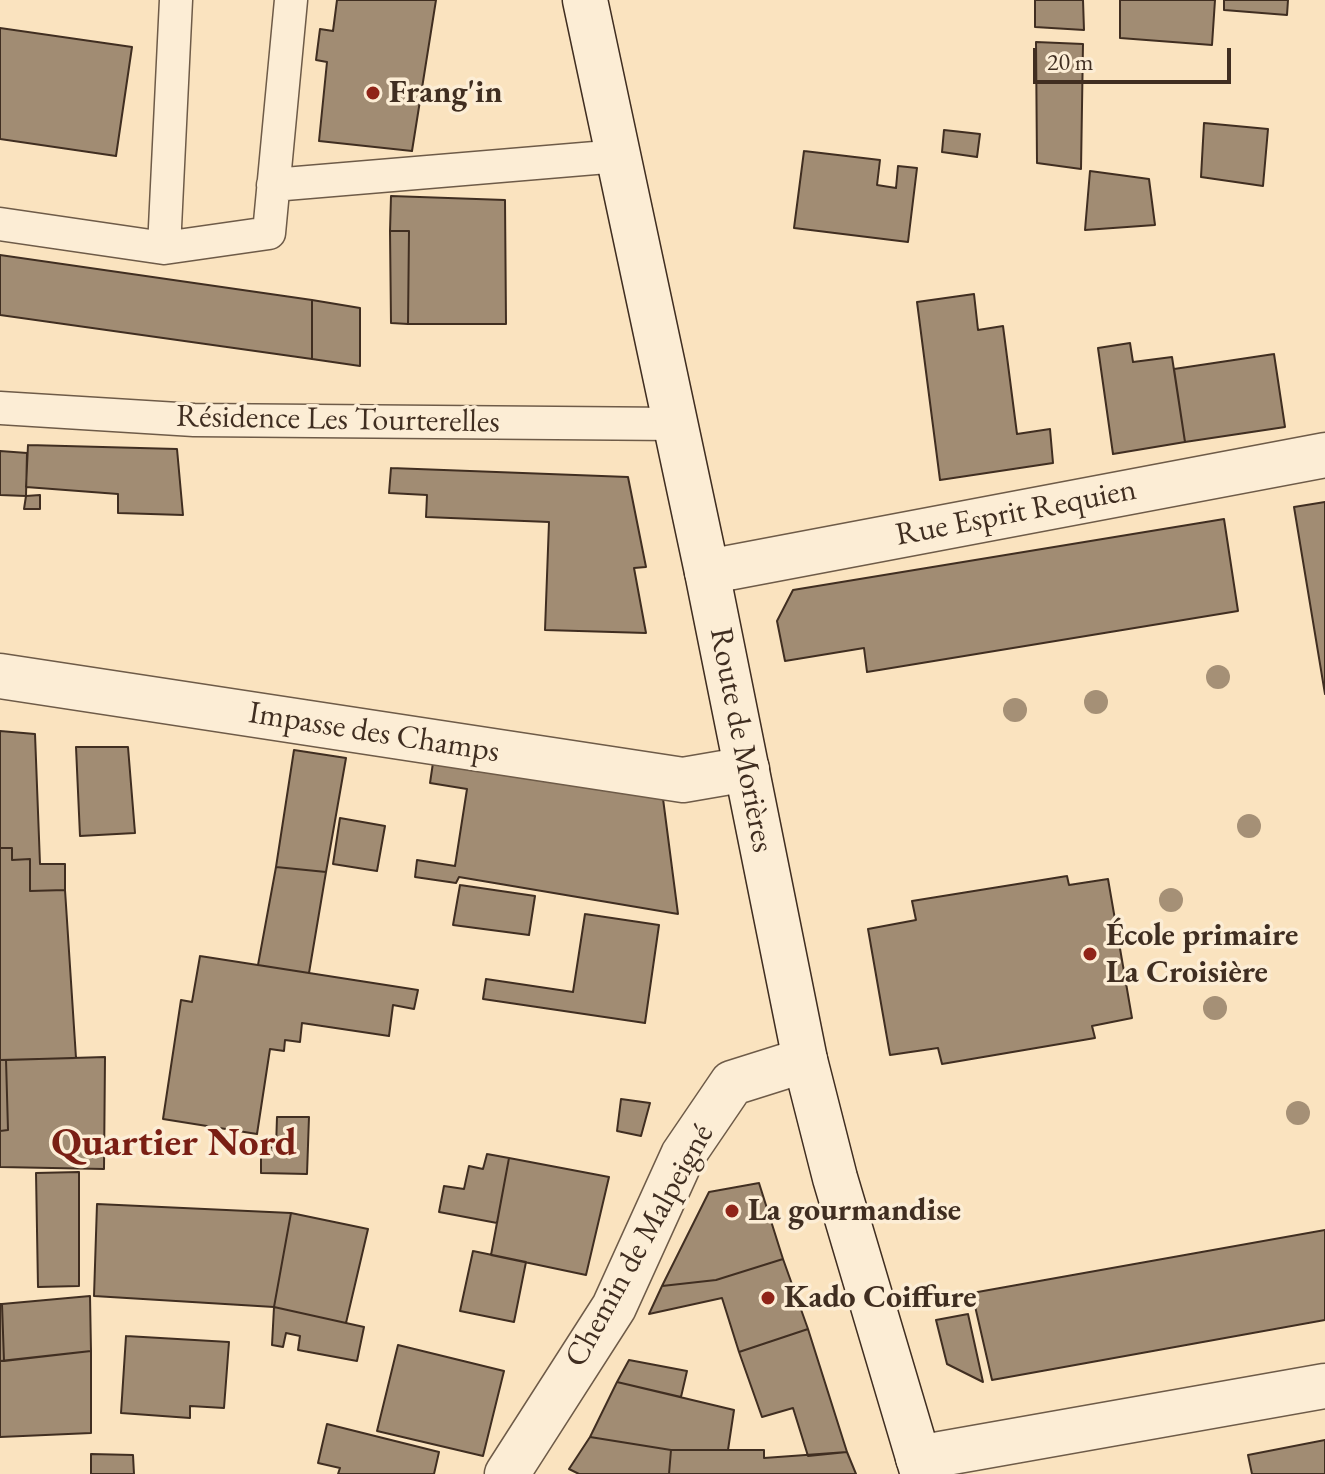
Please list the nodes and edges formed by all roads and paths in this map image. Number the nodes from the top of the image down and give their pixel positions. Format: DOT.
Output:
graph roads {
  1 [pos="176,0"];
  2 [pos="291,0"];
  3 [pos="585,0"];
  4 [pos="619,156"];
  5 [pos="273,185"];
  6 [pos="0,224"];
  7 [pos="164,248"];
  8 [pos="0,408"];
  9 [pos="676,424"];
  10 [pos="1325,455"];
  11 [pos="707,572"];
  12 [pos="0,676"];
  13 [pos="747,769"];
  14 [pos="805,1060"];
  15 [pos="1325,1386"];
  16 [pos="920,1466"];
  17 [pos="507,1474"];
  1 -- 7 [label="lane"];
  2 -- 5 [label="lane"];
  3 -- 4 [label="street, Route de Morières"];
  4 -- 5 [label="lane"];
  4 -- 9 [label="street, Route de Morières"];
  5 -- 7 [label="lane"];
  6 -- 7 [label="lane"];
  8 -- 9 [label="lane, Résidence Les Tourterelles"];
  9 -- 11 [label="street, Route de Morières"];
  10 -- 11 [label="street, Rue Esprit Requien"];
  11 -- 13 [label="street, Route de Morières"];
  12 -- 13 [label="street, Impasse des Champs"];
  13 -- 14 [label="street, Route de Morières"];
  14 -- 16 [label="street, Route de Morières"];
  14 -- 17 [label="street, Chemin de Malpeigné"];
  15 -- 16 [label="street"];
}
